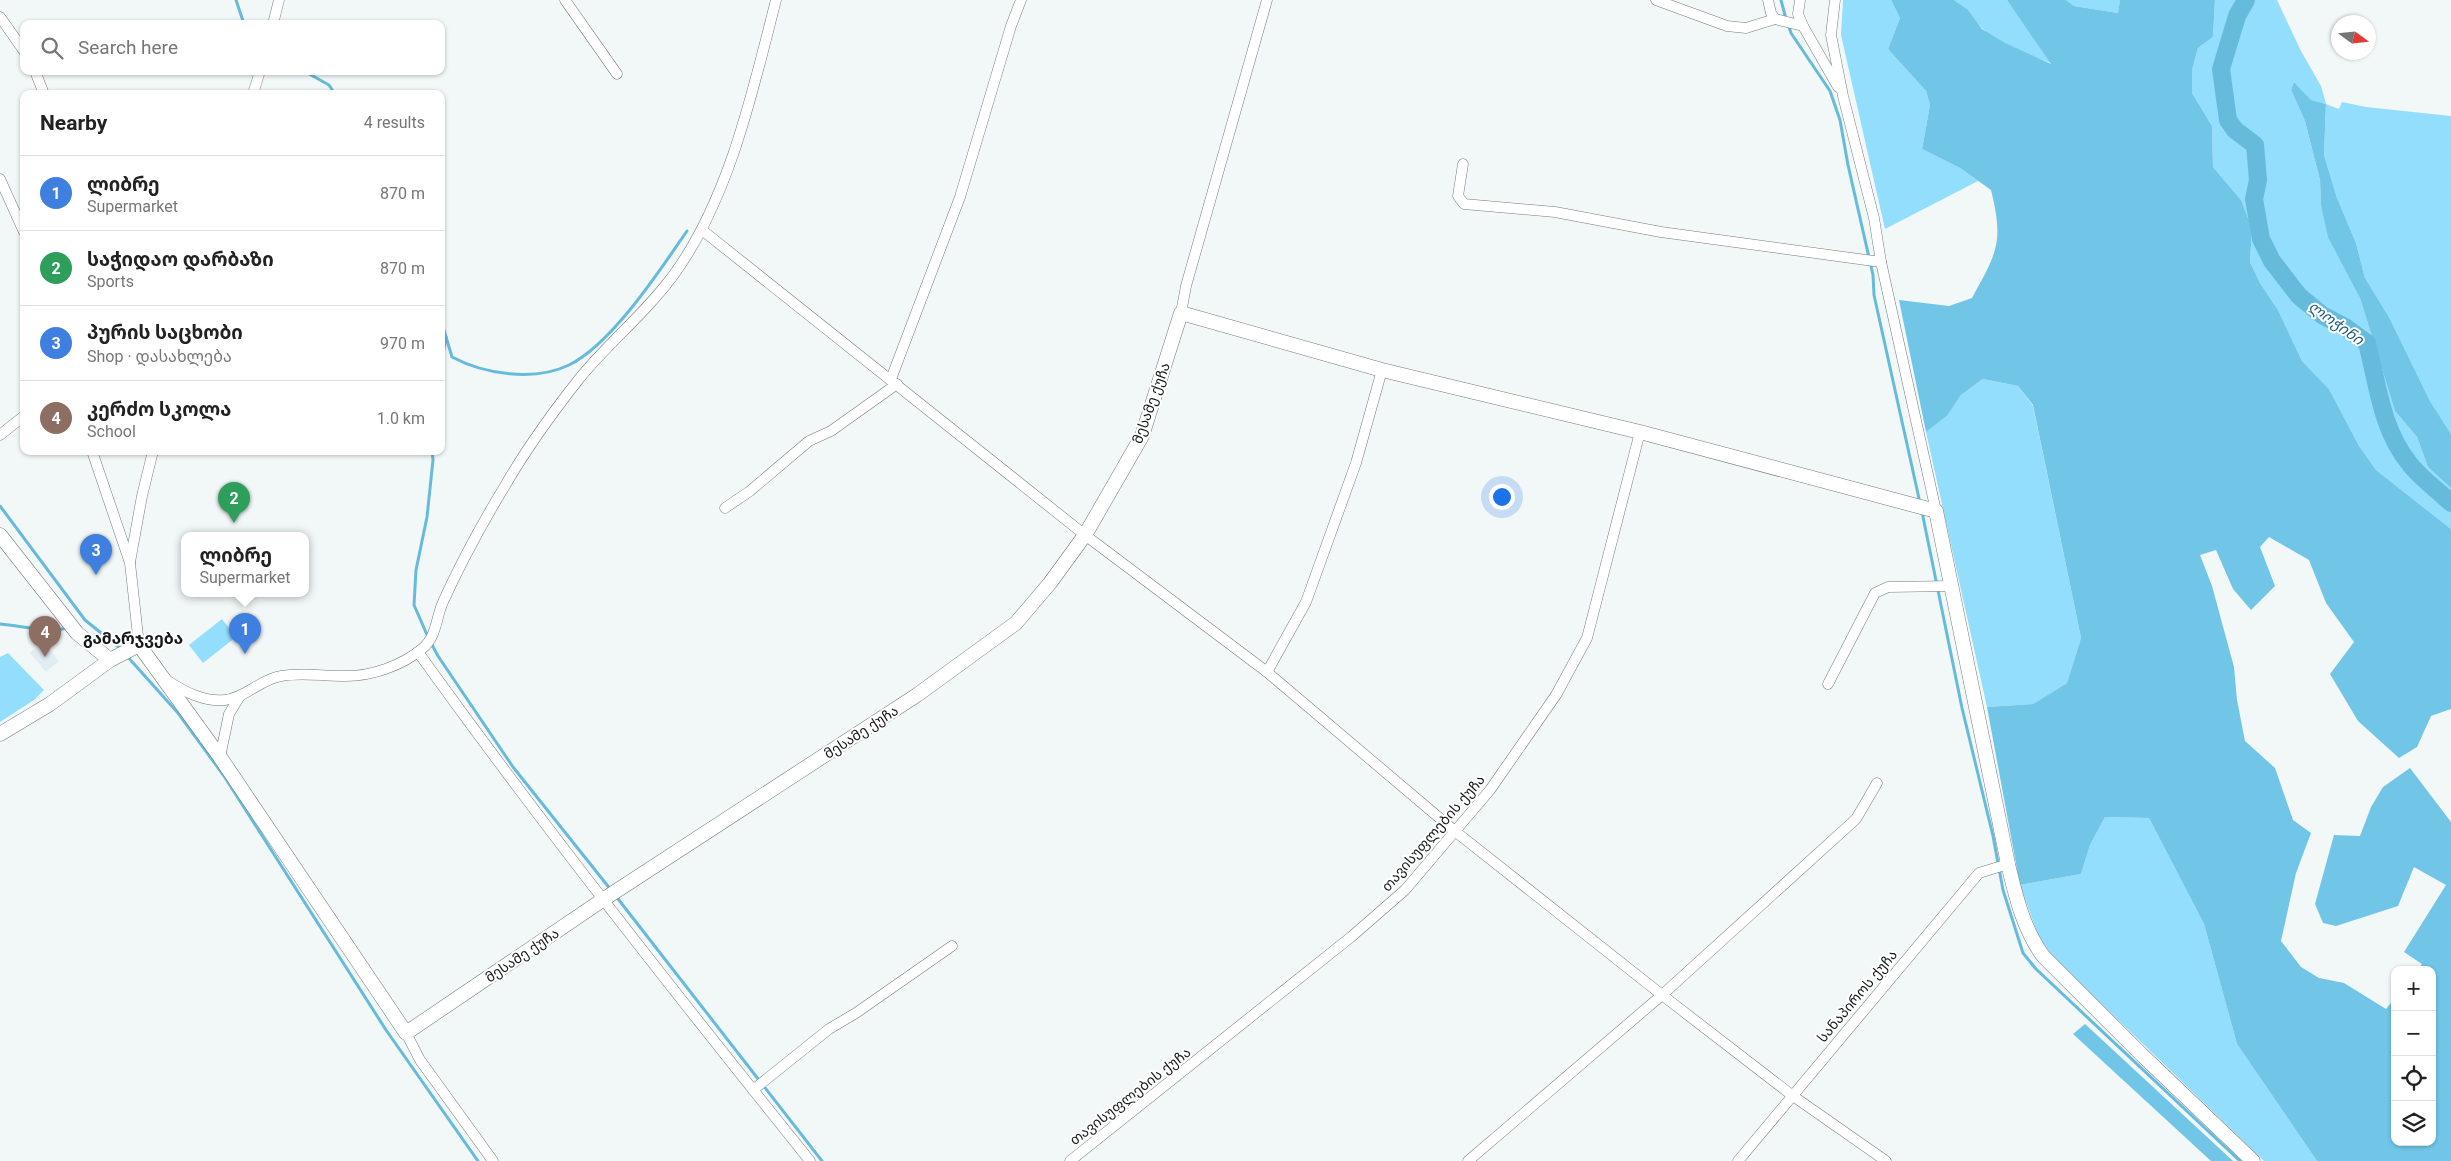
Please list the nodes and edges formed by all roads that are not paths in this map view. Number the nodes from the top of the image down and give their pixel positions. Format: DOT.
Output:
graph roads {
  1 [pos="279,0"];
  2 [pos="566,0"];
  3 [pos="776,0"];
  4 [pos="1021,0"];
  5 [pos="1267,0"];
  6 [pos="1656,0"];
  7 [pos="1768,0"];
  8 [pos="1800,0"];
  9 [pos="1835,0"];
  10 [pos="0,17"];
  11 [pos="274,20"];
  12 [pos="1775,20"];
  13 [pos="1803,26"];
  14 [pos="20,45"];
  15 [pos="617,74"];
  16 [pos="37,75"];
  17 [pos="259,75"];
  18 [pos="42,90"];
  19 [pos="254,90"];
  20 [pos="1843,96"];
  21 [pos="1463,164"];
  22 [pos="0,179"];
  23 [pos="20,223"];
  24 [pos="702,230"];
  25 [pos="1881,262"];
  26 [pos="1182,313"];
  27 [pos="1382,370"];
  28 [pos="894,382"];
  29 [pos="20,419"];
  30 [pos="1640,432"];
  31 [pos="0,435"];
  32 [pos="93,455"];
  33 [pos="152,455"];
  34 [pos="725,508"];
  35 [pos="1936,511"];
  36 [pos="0,534"];
  37 [pos="1085,535"];
  38 [pos="130,563"];
  39 [pos="1952,586"];
  40 [pos="139,645"];
  41 [pos="418,652"];
  42 [pos="110,660"];
  43 [pos="1267,672"];
  44 [pos="165,679"];
  45 [pos="1828,684"];
  46 [pos="240,696"];
  47 [pos="0,734"];
  48 [pos="220,757"];
  49 [pos="1877,783"];
  50 [pos="1456,832"];
  51 [pos="2008,864"];
  52 [pos="604,899"];
  53 [pos="952,946"];
  54 [pos="1662,995"];
  55 [pos="406,1033"];
  56 [pos="753,1090"];
  57 [pos="1793,1096"];
  58 [pos="493,1161"];
  59 [pos="810,1161"];
  60 [pos="1070,1161"];
  61 [pos="1468,1161"];
  62 [pos="1738,1161"];
  63 [pos="1886,1161"];
  64 [pos="2253,1161"];
  1 -- 11 [label="street"];
  2 -- 15 [label="street"];
  3 -- 24 [label="street"];
  4 -- 28 [label="street"];
  5 -- 26 [label="street"];
  6 -- 12 [label="street"];
  7 -- 12 [label="street"];
  8 -- 13 [label="street"];
  9 -- 20 [label="street"];
  10 -- 14 [label="street"];
  12 -- 13 [label="street"];
  13 -- 20 [label="street"];
  16 -- 18 [label="street"];
  17 -- 19 [label="street"];
  20 -- 25 [label="street"];
  21 -- 25 [label="street"];
  22 -- 23 [label="street"];
  24 -- 28 [label="street"];
  24 -- 41 [label="street"];
  25 -- 35 [label="street"];
  26 -- 27 [label="street"];
  26 -- 37 [label="street, მესამე ქუჩა"];
  27 -- 30 [label="street"];
  27 -- 43 [label="street"];
  28 -- 34 [label="street"];
  28 -- 37 [label="street"];
  29 -- 31 [label="street"];
  30 -- 35 [label="street"];
  30 -- 50 [label="street, თავისუფლების ქუჩა"];
  32 -- 38 [label="street"];
  33 -- 38 [label="street"];
  35 -- 39 [label="street"];
  36 -- 42 [label="street"];
  37 -- 43 [label="street"];
  37 -- 52 [label="street, მესამე ქუჩა"];
  38 -- 40 [label="street"];
  39 -- 45 [label="street"];
  39 -- 51 [label="street"];
  40 -- 42 [label="street"];
  40 -- 44 [label="street"];
  41 -- 46 [label="street"];
  41 -- 52 [label="street"];
  42 -- 47 [label="street"];
  43 -- 50 [label="street"];
  44 -- 46 [label="street"];
  44 -- 48 [label="street"];
  46 -- 48 [label="street"];
  48 -- 55 [label="street"];
  49 -- 54 [label="street"];
  50 -- 54 [label="street"];
  50 -- 60 [label="street, თავისუფლების ქუჩა"];
  51 -- 57 [label="street, სანაპიროს ქუჩა"];
  51 -- 64 [label="street"];
  52 -- 55 [label="street, მესამე ქუჩა"];
  52 -- 56 [label="street"];
  53 -- 56 [label="street"];
  54 -- 57 [label="street"];
  54 -- 61 [label="street"];
  55 -- 58 [label="street"];
  56 -- 59 [label="street"];
  57 -- 62 [label="street, სანაპიროს ქუჩა"];
  57 -- 63 [label="street"];
}
